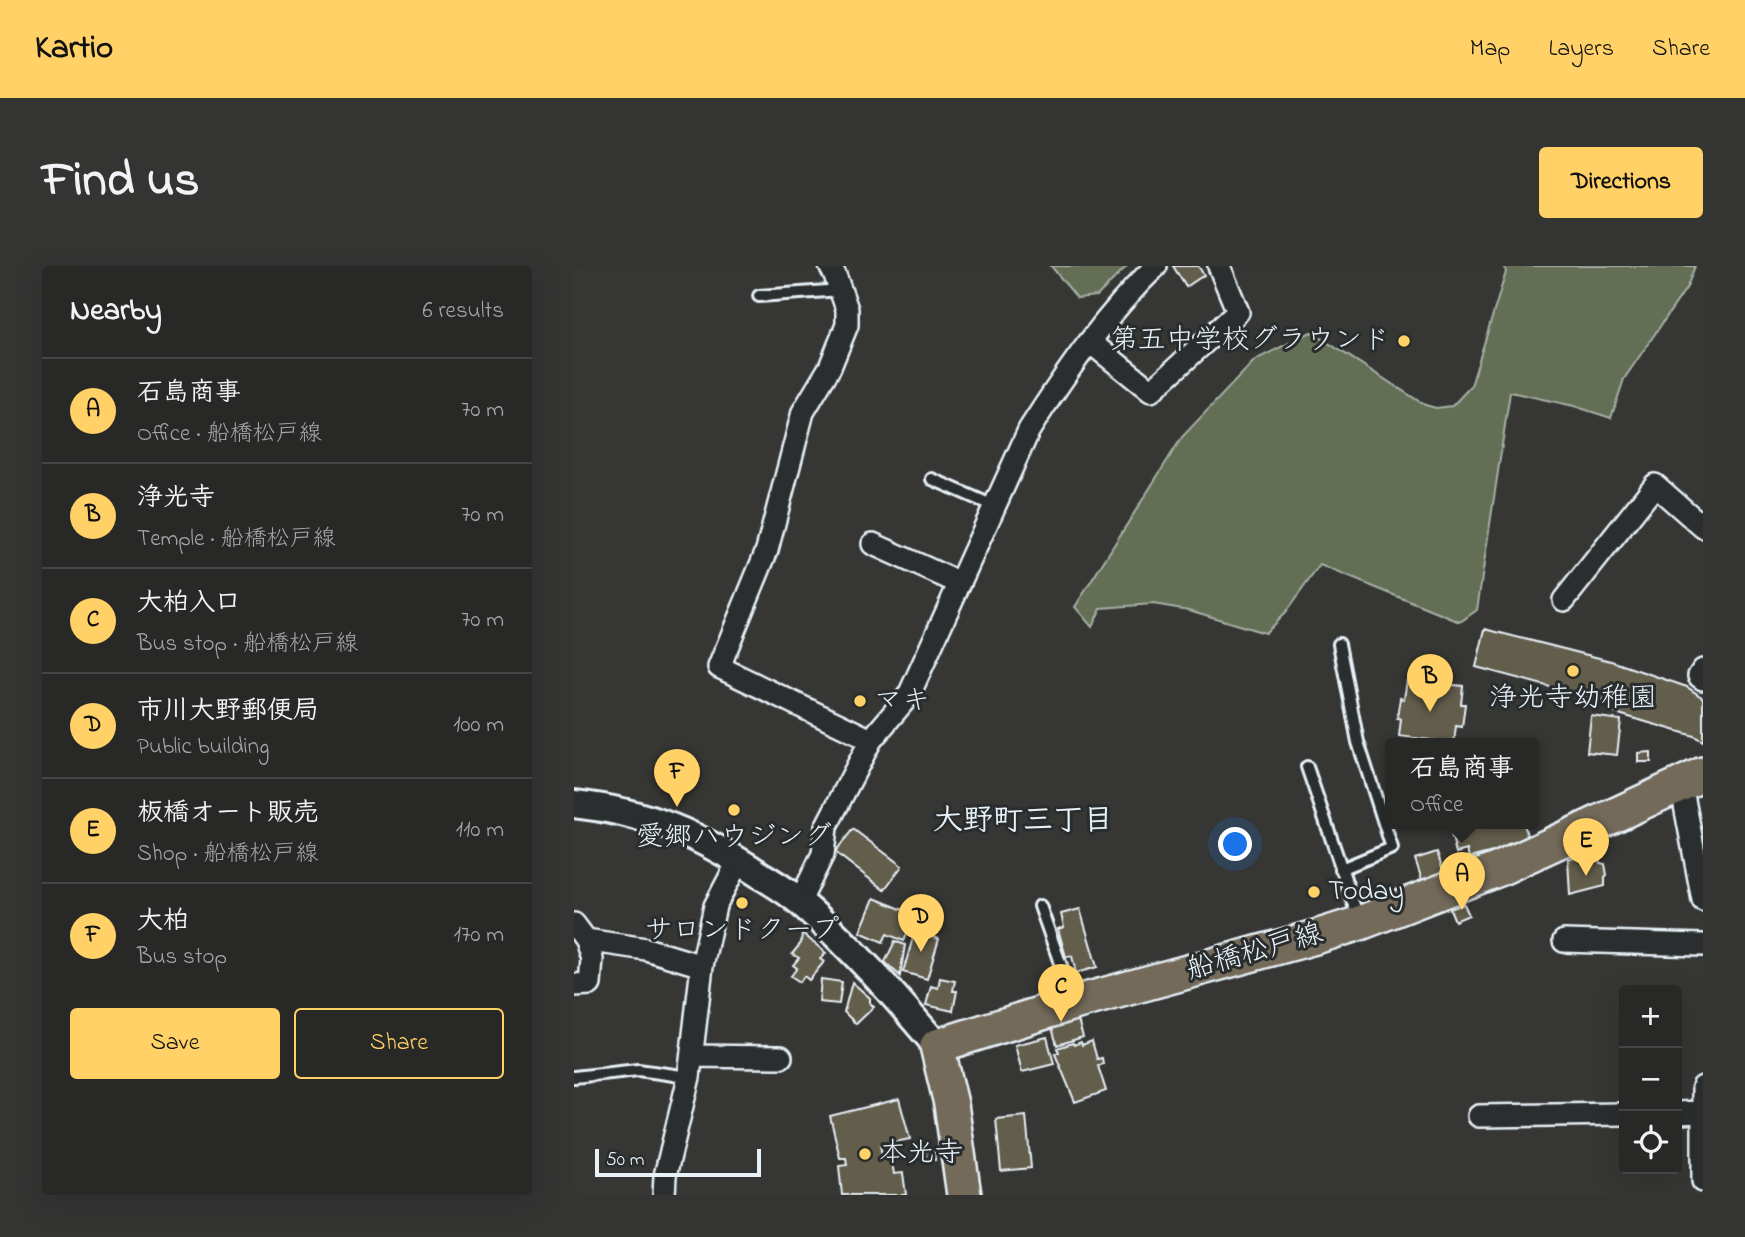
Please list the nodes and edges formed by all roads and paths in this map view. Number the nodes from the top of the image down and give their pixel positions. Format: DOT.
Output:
graph roads {
  1 [pos="830,266"];
  2 [pos="1156,266"];
  3 [pos="1219,266"];
  4 [pos="841,290"];
  5 [pos="759,296"];
  6 [pos="1090,342"];
  7 [pos="932,479"];
  8 [pos="996,507"];
  9 [pos="1703,527"];
  10 [pos="873,544"];
  11 [pos="960,583"];
  12 [pos="1564,600"];
  13 [pos="1339,644"];
  14 [pos="1703,670"];
  15 [pos="1703,679"];
  16 [pos="871,740"];
  17 [pos="1307,767"];
  18 [pos="1692,779"];
  19 [pos="575,810"];
  20 [pos="1385,826"];
  21 [pos="1386,829"];
  22 [pos="738,860"];
  23 [pos="1341,869"];
  24 [pos="1703,900"];
  25 [pos="800,901"];
  26 [pos="1040,906"];
  27 [pos="1360,923"];
  28 [pos="580,932"];
  29 [pos="1564,941"];
  30 [pos="1703,945"];
  31 [pos="702,966"];
  32 [pos="574,985"];
  33 [pos="1074,1003"];
  34 [pos="937,1046"];
  35 [pos="692,1056"];
  36 [pos="781,1057"];
  37 [pos="574,1077"];
  38 [pos="689,1077"];
  39 [pos="1703,1087"];
  40 [pos="1701,1112"];
  41 [pos="1682,1113"];
  42 [pos="1619,1114"];
  43 [pos="1479,1116"];
  44 [pos="1703,1181"];
  45 [pos="664,1195"];
  46 [pos="964,1195"];
  1 -- 4 [label="street"];
  2 -- 6 [label="street"];
  3 -- 6 [label="street"];
  4 -- 5 [label="lane"];
  4 -- 16 [label="street"];
  6 -- 8 [label="street"];
  7 -- 8 [label="lane"];
  8 -- 11 [label="street"];
  9 -- 12 [label="street"];
  10 -- 11 [label="street"];
  11 -- 16 [label="street"];
  13 -- 20 [label="lane"];
  14 -- 15 [label="street"];
  16 -- 25 [label="street"];
  17 -- 23 [label="lane"];
  18 -- 24 [label="street"];
  18 -- 27 [label="main road, 船橋松戸線"];
  19 -- 22 [label="street"];
  21 -- 23 [label="lane"];
  22 -- 25 [label="street"];
  22 -- 31 [label="street"];
  23 -- 27 [label="lane"];
  25 -- 34 [label="street"];
  26 -- 33 [label="lane"];
  27 -- 33 [label="main road, 船橋松戸線"];
  28 -- 31 [label="street"];
  28 -- 32 [label="street"];
  29 -- 30 [label="street"];
  31 -- 35 [label="street"];
  33 -- 34 [label="main road, 船橋松戸線"];
  34 -- 46 [label="main road"];
  35 -- 36 [label="street"];
  35 -- 38 [label="street"];
  37 -- 38 [label="lane"];
  38 -- 45 [label="street"];
  39 -- 40 [label="street"];
  40 -- 41 [label="street"];
  40 -- 44 [label="street"];
  42 -- 43 [label="street"];
}
